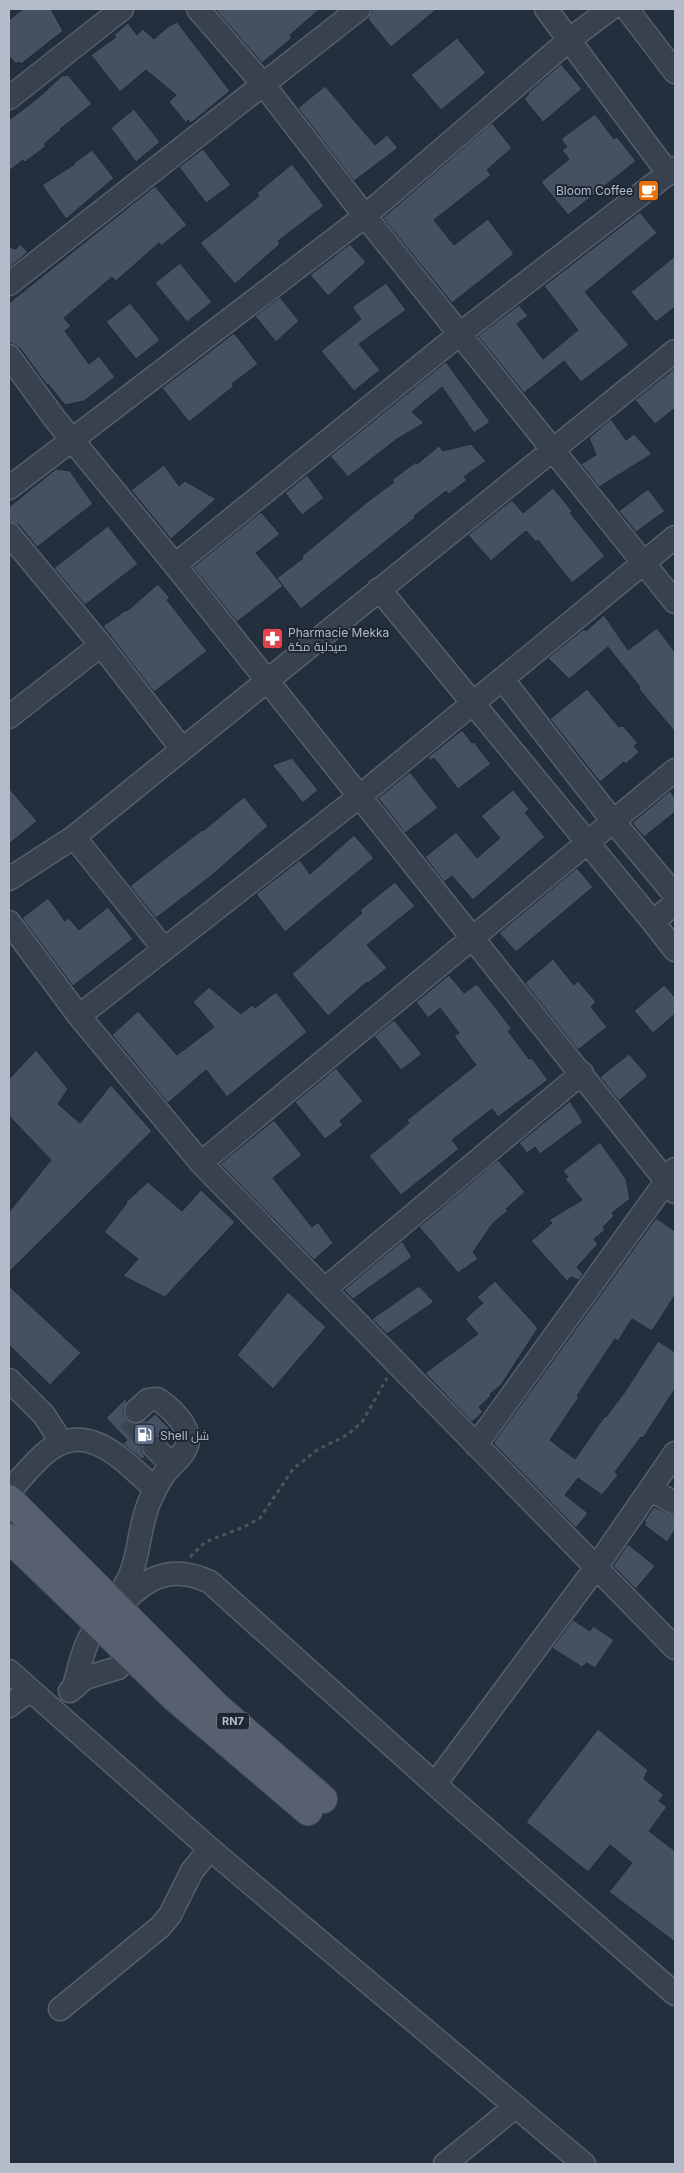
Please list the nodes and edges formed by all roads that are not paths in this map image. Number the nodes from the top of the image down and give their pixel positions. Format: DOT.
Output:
graph roads {
  1 [pos="122,9"];
  2 [pos="198,9"];
  3 [pos="358,9"];
  4 [pos="546,9"];
  5 [pos="610,9"];
  6 [pos="627,9"];
  7 [pos="569,40"];
  8 [pos="675,72"];
  9 [pos="263,84"];
  10 [pos="9,98"];
  11 [pos="672,170"];
  12 [pos="365,216"];
  13 [pos="9,284"];
  14 [pos="461,333"];
  15 [pos="675,351"];
  16 [pos="9,356"];
  17 [pos="72,440"];
  18 [pos="551,450"];
  19 [pos="9,488"];
  20 [pos="9,534"];
  21 [pos="675,537"];
  22 [pos="643,563"];
  23 [pos="175,565"];
  24 [pos="380,589"];
  25 [pos="675,602"];
  26 [pos="101,645"];
  27 [pos="502,680"];
  28 [pos="266,681"];
  29 [pos="473,703"];
  30 [pos="9,717"];
  31 [pos="182,749"];
  32 [pos="675,770"];
  33 [pos="360,796"];
  34 [pos="613,821"];
  35 [pos="74,837"];
  36 [pos="587,843"];
  37 [pos="9,879"];
  38 [pos="675,895"];
  39 [pos="675,903"];
  40 [pos="9,922"];
  41 [pos="653,922"];
  42 [pos="475,939"];
  43 [pos="164,949"];
  44 [pos="675,950"];
  45 [pos="79,1016"];
  46 [pos="582,1073"];
  47 [pos="201,1163"];
  48 [pos="672,1180"];
  49 [pos="325,1289"];
  50 [pos="9,1380"];
  51 [pos="136,1411"];
  52 [pos="62,1443"];
  53 [pos="476,1445"];
  54 [pos="154,1447"];
  55 [pos="675,1453"];
  56 [pos="172,1465"];
  57 [pos="155,1489"];
  58 [pos="650,1490"];
  59 [pos="9,1492"];
  60 [pos="9,1499"];
  61 [pos="675,1503"];
  62 [pos="9,1538"];
  63 [pos="597,1566"];
  64 [pos="109,1612"];
  65 [pos="674,1642"];
  66 [pos="138,1647"];
  67 [pos="9,1671"];
  68 [pos="74,1687"];
  69 [pos="30,1690"];
  70 [pos="9,1706"];
  71 [pos="52,1710"];
  72 [pos="435,1784"];
  73 [pos="316,1805"];
  74 [pos="210,1849"];
  75 [pos="675,1994"];
  76 [pos="60,2009"];
  77 [pos="515,2107"];
  78 [pos="454,2162"];
  79 [pos="584,2164"];
  1 -- 10 [label="street"];
  2 -- 9 [label="street"];
  3 -- 9 [label="street"];
  4 -- 7 [label="street"];
  5 -- 7 [label="street"];
  6 -- 8 [label="street"];
  7 -- 11 [label="street"];
  7 -- 12 [label="street"];
  9 -- 12 [label="street"];
  9 -- 13 [label="street"];
  11 -- 14 [label="street"];
  12 -- 14 [label="street"];
  12 -- 17 [label="street"];
  14 -- 18 [label="street"];
  14 -- 23 [label="street"];
  15 -- 18 [label="street"];
  16 -- 17 [label="street"];
  17 -- 19 [label="street"];
  17 -- 23 [label="street"];
  18 -- 22 [label="street"];
  18 -- 24 [label="street"];
  20 -- 26 [label="street"];
  21 -- 22 [label="street"];
  22 -- 25 [label="street"];
  22 -- 27 [label="street"];
  23 -- 28 [label="street"];
  24 -- 28 [label="street"];
  24 -- 29 [label="street"];
  26 -- 30 [label="street"];
  26 -- 31 [label="street"];
  27 -- 29 [label="street"];
  27 -- 34 [label="street"];
  28 -- 31 [label="street"];
  28 -- 33 [label="street"];
  29 -- 33 [label="street"];
  29 -- 36 [label="street"];
  31 -- 35 [label="street"];
  32 -- 34 [label="street"];
  33 -- 42 [label="street"];
  33 -- 43 [label="street"];
  34 -- 36 [label="street"];
  34 -- 38 [label="street"];
  35 -- 37 [label="street"];
  35 -- 43 [label="street"];
  36 -- 41 [label="street"];
  36 -- 42 [label="street"];
  39 -- 41 [label="street"];
  40 -- 45 [label="street"];
  41 -- 44 [label="street"];
  42 -- 46 [label="street"];
  42 -- 47 [label="street"];
  43 -- 45 [label="street"];
  45 -- 47 [label="street"];
  46 -- 48 [label="street"];
  46 -- 49 [label="street"];
  47 -- 49 [label="street"];
  48 -- 53 [label="street"];
  49 -- 53 [label="street"];
  50 -- 52 [label="street"];
  51 -- 56 [label="street"];
  52 -- 57 [label="street"];
  52 -- 59 [label="street"];
  53 -- 63 [label="street"];
  54 -- 56 [label="street"];
  55 -- 58 [label="street"];
  56 -- 57 [label="street"];
  57 -- 64 [label="street"];
  58 -- 61 [label="street"];
  58 -- 63 [label="street"];
  60 -- 64 [label="main road, RN7"];
  62 -- 64 [label="main road, RN7"];
  63 -- 65 [label="street"];
  63 -- 72 [label="street"];
  64 -- 66 [label="main road, RN7"];
  64 -- 68 [label="street"];
  64 -- 72 [label="street"];
  66 -- 68 [label="street"];
  66 -- 73 [label="main road, RN7"];
  67 -- 69 [label="street"];
  68 -- 71 [label="street"];
  69 -- 70 [label="street"];
  69 -- 71 [label="street"];
  71 -- 74 [label="street"];
  72 -- 75 [label="street"];
  74 -- 76 [label="street"];
  74 -- 77 [label="street"];
  77 -- 78 [label="street"];
  77 -- 79 [label="street"];
}
